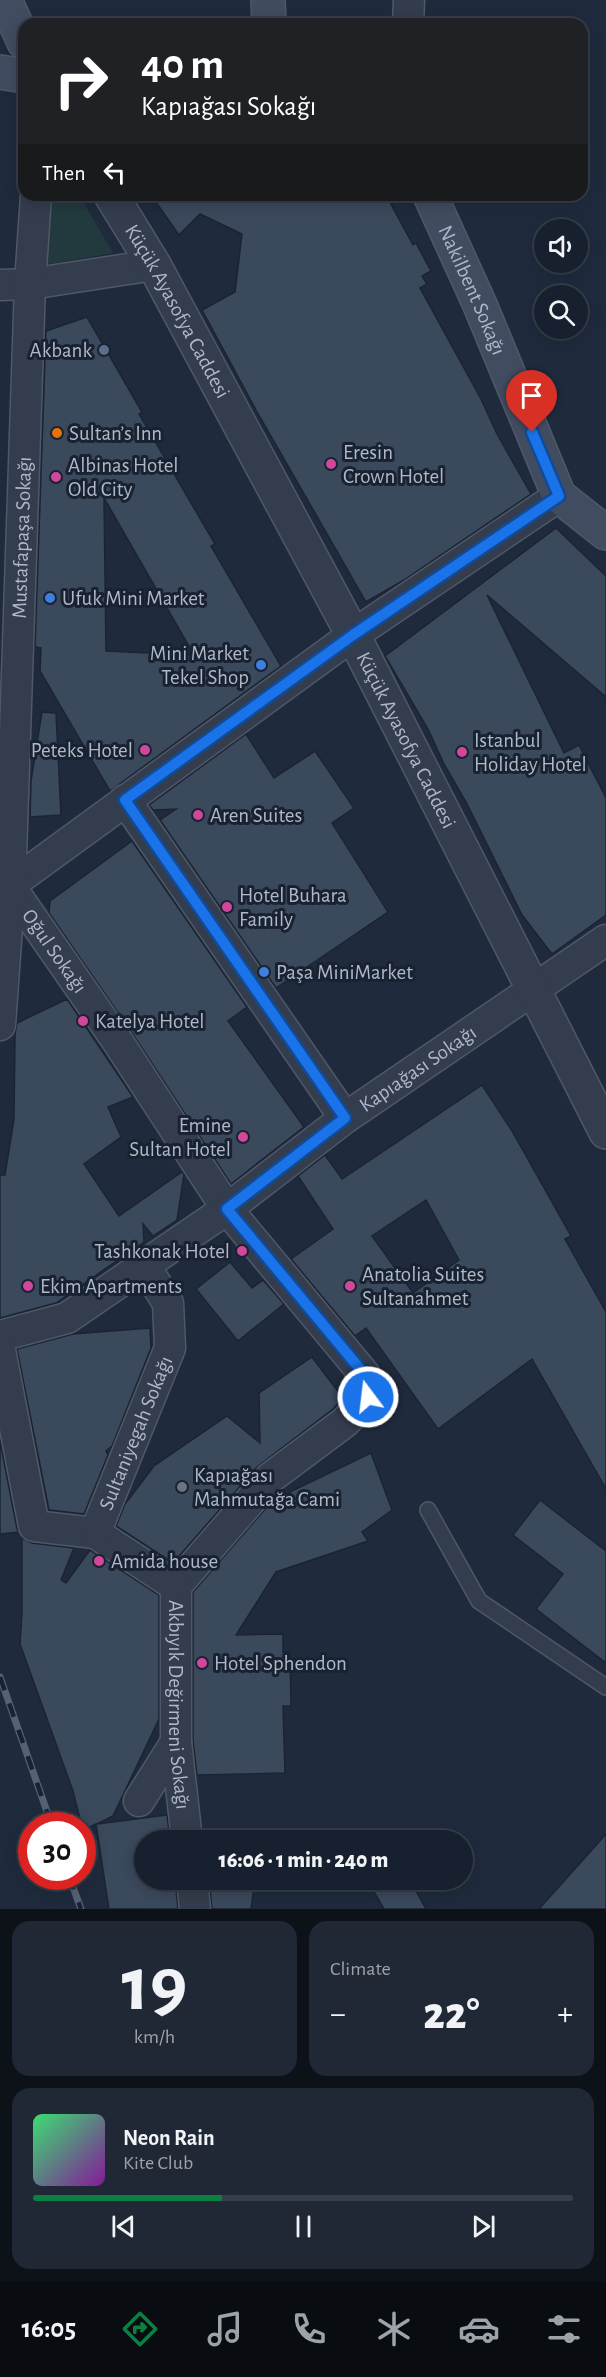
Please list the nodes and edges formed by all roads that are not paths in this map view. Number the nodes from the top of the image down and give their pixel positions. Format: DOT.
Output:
graph roads {
  1 [pos="5,0"];
  2 [pos="268,0"];
  3 [pos="409,0"];
  4 [pos="269,18"];
  5 [pos="408,18"];
  6 [pos="18,29"];
  7 [pos="0,72"];
  8 [pos="18,75"];
  9 [pos="36,201"];
  10 [pos="115,201"];
  11 [pos="433,201"];
  12 [pos="154,265"];
  13 [pos="30,284"];
  14 [pos="0,285"];
  15 [pos="559,496"];
  16 [pos="606,533"];
  17 [pos="353,635"];
  18 [pos="125,800"];
  19 [pos="5,879"];
  20 [pos="606,940"];
  21 [pos="534,990"];
  22 [pos="0,1025"];
  23 [pos="345,1118"];
  24 [pos="606,1132"];
  25 [pos="227,1209"];
  26 [pos="144,1265"];
  27 [pos="0,1336"];
  28 [pos="0,1350"];
  29 [pos="368,1397"];
  30 [pos="428,1510"];
  31 [pos="95,1533"];
  32 [pos="176,1586"];
  33 [pos="606,1687"];
  34 [pos="176,1742"];
  35 [pos="138,1801"];
  36 [pos="186,1830"];
  37 [pos="193,1890"];
  38 [pos="195,1909"];
  1 -- 6 [label="main road"];
  2 -- 4 [label="main road"];
  3 -- 5 [label="street"];
  7 -- 8 [label="main road"];
  9 -- 13 [label="street, Mustafapaşa Sokağı"];
  10 -- 12 [label="street, Küçük Ayasofya Caddesi"];
  11 -- 15 [label="main road, Nakilbent Sokağı"];
  12 -- 13 [label="street"];
  12 -- 17 [label="street, Küçük Ayasofya Caddesi"];
  13 -- 14 [label="street"];
  13 -- 19 [label="street, Mustafapaşa Sokağı"];
  15 -- 16 [label="main road, Nakilbent Sokağı"];
  15 -- 17 [label="street"];
  17 -- 18 [label="street"];
  17 -- 21 [label="street, Küçük Ayasofya Caddesi"];
  18 -- 19 [label="street"];
  18 -- 23 [label="street"];
  19 -- 22 [label="street, Mustafapaşa Sokağı"];
  19 -- 25 [label="street, Oğul Sokağı"];
  20 -- 21 [label="street, Kapıağası Sokağı"];
  21 -- 23 [label="street, Kapıağası Sokağı"];
  21 -- 24 [label="street, Küçük Ayasofya Caddesi"];
  23 -- 25 [label="street, Kapıağası Sokağı"];
  25 -- 26 [label="street, Kapıağası Sokağı"];
  25 -- 29 [label="street, Oğul Sokağı"];
  26 -- 27 [label="street, Kapıağası Sokağı"];
  26 -- 31 [label="street, Sultaniyegah Sokağı"];
  28 -- 31 [label="street"];
  29 -- 32 [label="street, Akbıyık Değirmeni Sokağı"];
  30 -- 33 [label="lane"];
  31 -- 32 [label="street"];
  32 -- 34 [label="street, Akbıyık Değirmeni Sokağı"];
  34 -- 35 [label="street"];
  34 -- 36 [label="street, Akbıyık Değirmeni Sokağı"];
  37 -- 38 [label="street"];
}
